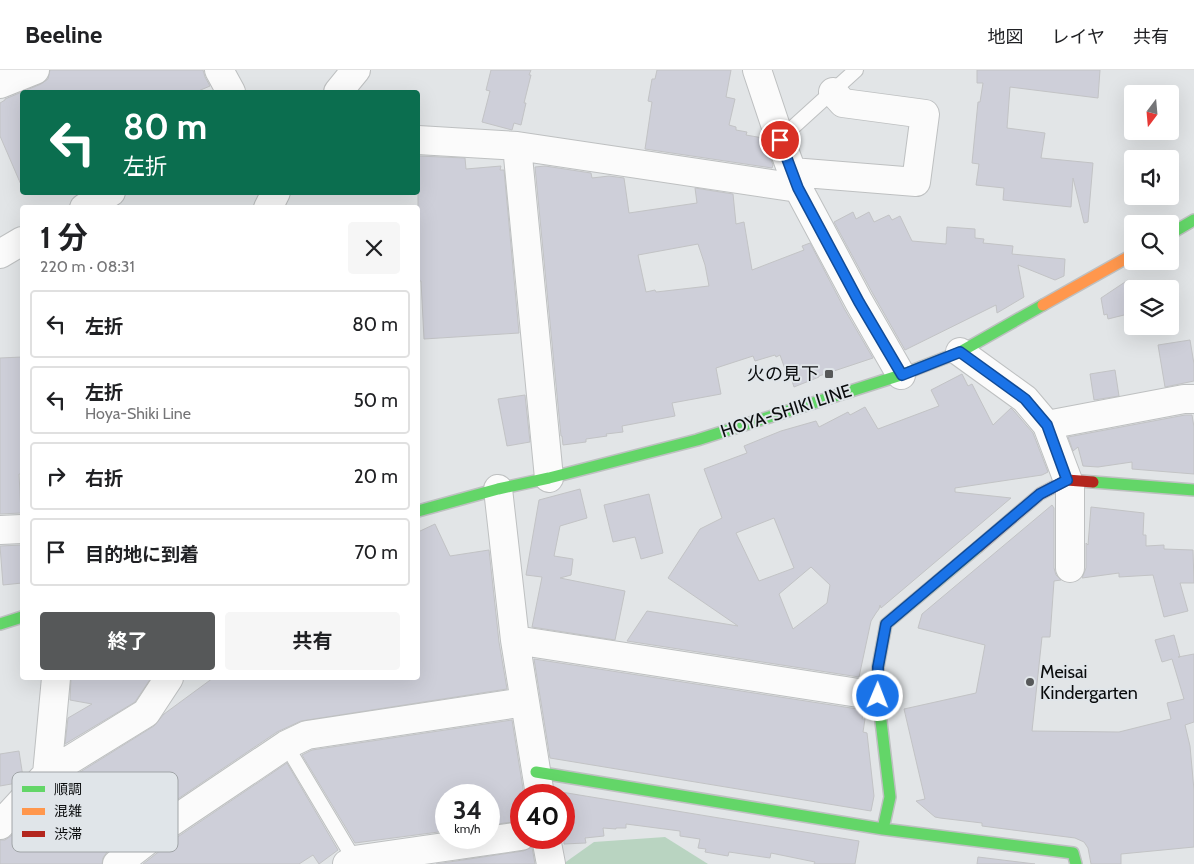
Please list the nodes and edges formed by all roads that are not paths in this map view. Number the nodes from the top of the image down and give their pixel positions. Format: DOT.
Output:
graph roads {
  1 [pos="35,70"];
  2 [pos="219,70"];
  3 [pos="356,70"];
  4 [pos="757,70"];
  5 [pos="856,70"];
  6 [pos="0,84"];
  7 [pos="230,90"];
  8 [pos="340,90"];
  9 [pos="833,92"];
  10 [pos="420,140"];
  11 [pos="780,140"];
  12 [pos="517,146"];
  13 [pos="795,180"];
  14 [pos="106,195"];
  15 [pos="89,205"];
  16 [pos="1194,220"];
  17 [pos="1179,229"];
  18 [pos="20,242"];
  19 [pos="0,254"];
  20 [pos="1124,260"];
  21 [pos="960,352"];
  22 [pos="902,375"];
  23 [pos="1194,398"];
  24 [pos="1047,425"];
  25 [pos="549,478"];
  26 [pos="1067,480"];
  27 [pos="498,489"];
  28 [pos="1194,490"];
  29 [pos="420,509"];
  30 [pos="20,528"];
  31 [pos="0,530"];
  32 [pos="1070,568"];
  33 [pos="20,618"];
  34 [pos="0,624"];
  35 [pos="515,640"];
  36 [pos="56,680"];
  37 [pos="168,680"];
  38 [pos="878,696"];
  39 [pos="525,702"];
  40 [pos="286,745"];
  41 [pos="47,772"];
  42 [pos="50,772"];
  43 [pos="538,783"];
  44 [pos="12,812"];
  45 [pos="178,818"];
  46 [pos="0,825"];
  47 [pos="883,829"];
  48 [pos="510,838"];
  49 [pos="548,849"];
  50 [pos="133,852"];
  51 [pos="353,863"];
  52 [pos="117,864"];
  53 [pos="551,864"];
  54 [pos="1076,864"];
  1 -- 6 [label="street"];
  2 -- 7 [label="street"];
  3 -- 8 [label="street"];
  4 -- 11 [label="street"];
  5 -- 9 [label="lane"];
  9 -- 11 [label="lane"];
  9 -- 13 [label="street"];
  10 -- 12 [label="street"];
  11 -- 13 [label="street"];
  12 -- 13 [label="street"];
  12 -- 25 [label="street"];
  13 -- 22 [label="street"];
  14 -- 15 [label="street"];
  16 -- 17 [label="street"];
  18 -- 19 [label="street"];
  20 -- 21 [label="street, HOYA-SHIKI LINE"];
  21 -- 22 [label="street, HOYA-SHIKI LINE"];
  21 -- 24 [label="street"];
  22 -- 25 [label="street, HOYA-SHIKI LINE"];
  23 -- 24 [label="street"];
  24 -- 26 [label="street"];
  25 -- 27 [label="street, HOYA-SHIKI LINE"];
  26 -- 28 [label="street"];
  26 -- 32 [label="street"];
  26 -- 38 [label="street"];
  27 -- 29 [label="street, HOYA-SHIKI LINE"];
  27 -- 35 [label="street"];
  30 -- 31 [label="street"];
  33 -- 34 [label="street"];
  35 -- 38 [label="street"];
  35 -- 39 [label="street"];
  36 -- 41 [label="street"];
  37 -- 42 [label="street"];
  38 -- 47 [label="street"];
  39 -- 40 [label="street"];
  39 -- 43 [label="street"];
  40 -- 45 [label="street"];
  40 -- 51 [label="lane"];
  43 -- 47 [label="street"];
  44 -- 46 [label="street"];
  47 -- 54 [label="street"];
  48 -- 51 [label="street"];
  49 -- 53 [label="street"];
  50 -- 52 [label="street"];
}
